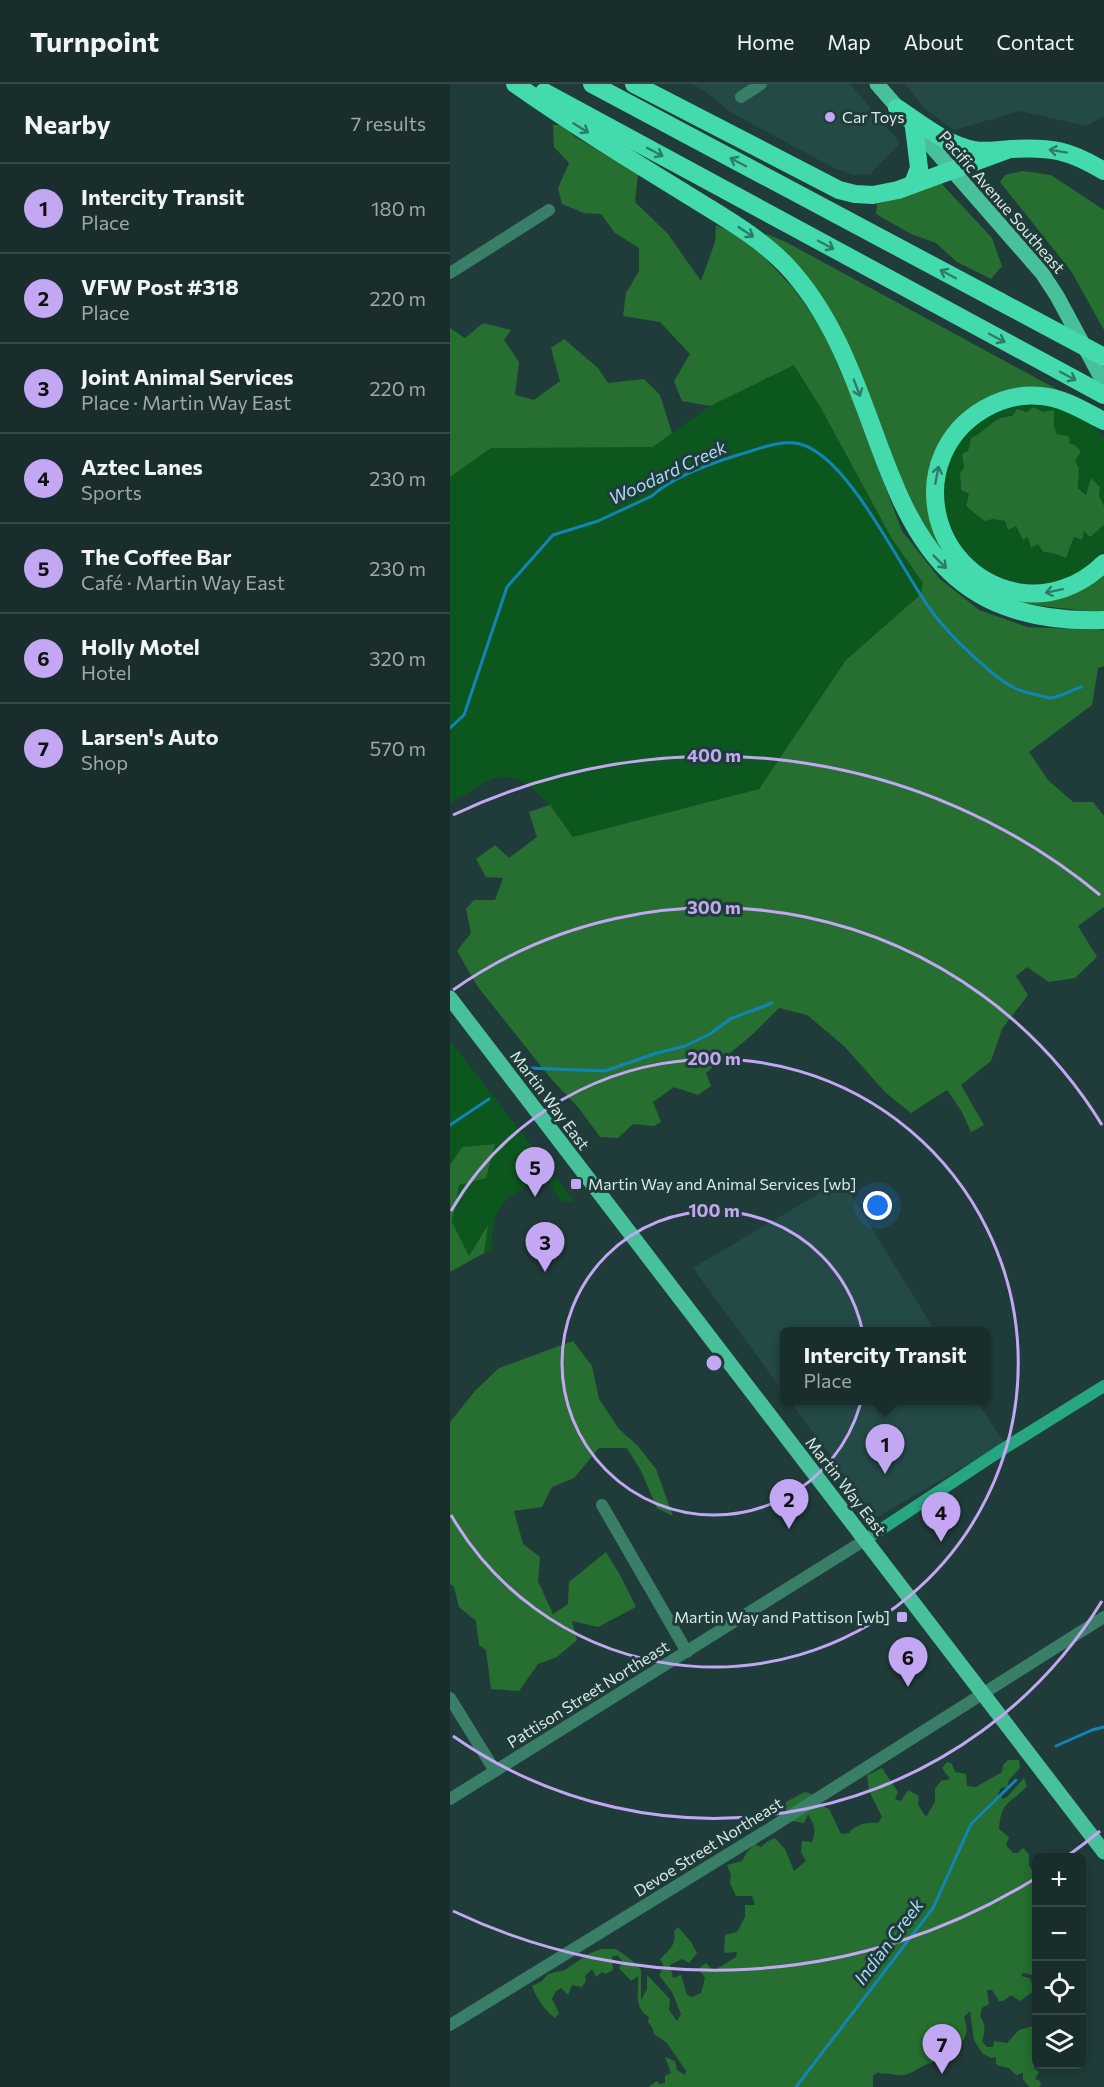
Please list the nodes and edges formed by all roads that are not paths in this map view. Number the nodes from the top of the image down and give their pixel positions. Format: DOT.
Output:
graph roads {
  1 [pos="515,84"];
  2 [pos="529,84"];
  3 [pos="592,84"];
  4 [pos="634,84"];
  5 [pos="761,84"];
  6 [pos="877,84"];
  7 [pos="741,97"];
  8 [pos="897,108"];
  9 [pos="914,127"];
  10 [pos="1007,150"];
  11 [pos="952,170"];
  12 [pos="1104,171"];
  13 [pos="913,184"];
  14 [pos="549,210"];
  15 [pos="450,273"];
  16 [pos="1104,357"];
  17 [pos="1104,383"];
  18 [pos="1104,395"];
  19 [pos="1104,421"];
  20 [pos="1104,563"];
  21 [pos="1104,620"];
  22 [pos="450,998"];
  23 [pos="1104,1386"];
  24 [pos="602,1505"];
  25 [pos="865,1540"];
  26 [pos="1104,1617"];
  27 [pos="687,1652"];
  28 [pos="983,1694"];
  29 [pos="450,1698"];
  30 [pos="495,1771"];
  31 [pos="450,1799"];
  32 [pos="1104,1852"];
  33 [pos="450,2025"];
  1 -- 21 [label="highway, one-way"];
  2 -- 18 [label="highway, one-way"];
  16 -- 3 [label="highway, one-way, bridge"];
  4 -- 13 [label="highway"];
  5 -- 7 [label="street"];
  6 -- 8 [label="main road, Pacific Avenue Southeast"];
  8 -- 9 [label="main road, Pacific Avenue Southeast"];
  8 -- 10 [label="highway"];
  9 -- 11 [label="main road, Pacific Avenue Southeast"];
  9 -- 13 [label="highway"];
  10 -- 11 [label="highway"];
  12 -- 10 [label="highway, one-way"];
  11 -- 13 [label="highway"];
  11 -- 17 [label="main road, Pacific Avenue Southeast"];
  14 -- 15 [label="street"];
  20 -- 19 [label="highway, one-way"];
  22 -- 25 [label="main road, Martin Way East"];
  23 -- 25 [label="street"];
  24 -- 27 [label="street"];
  25 -- 27 [label="street, Pattison Street Northeast"];
  25 -- 28 [label="main road, Martin Way East"];
  26 -- 28 [label="street, Devoe Street Northeast"];
  27 -- 30 [label="street, Pattison Street Northeast"];
  28 -- 32 [label="main road, Martin Way East"];
  28 -- 33 [label="street, Devoe Street Northeast"];
  29 -- 30 [label="street"];
  30 -- 31 [label="street, Pattison Street Northeast"];
}
